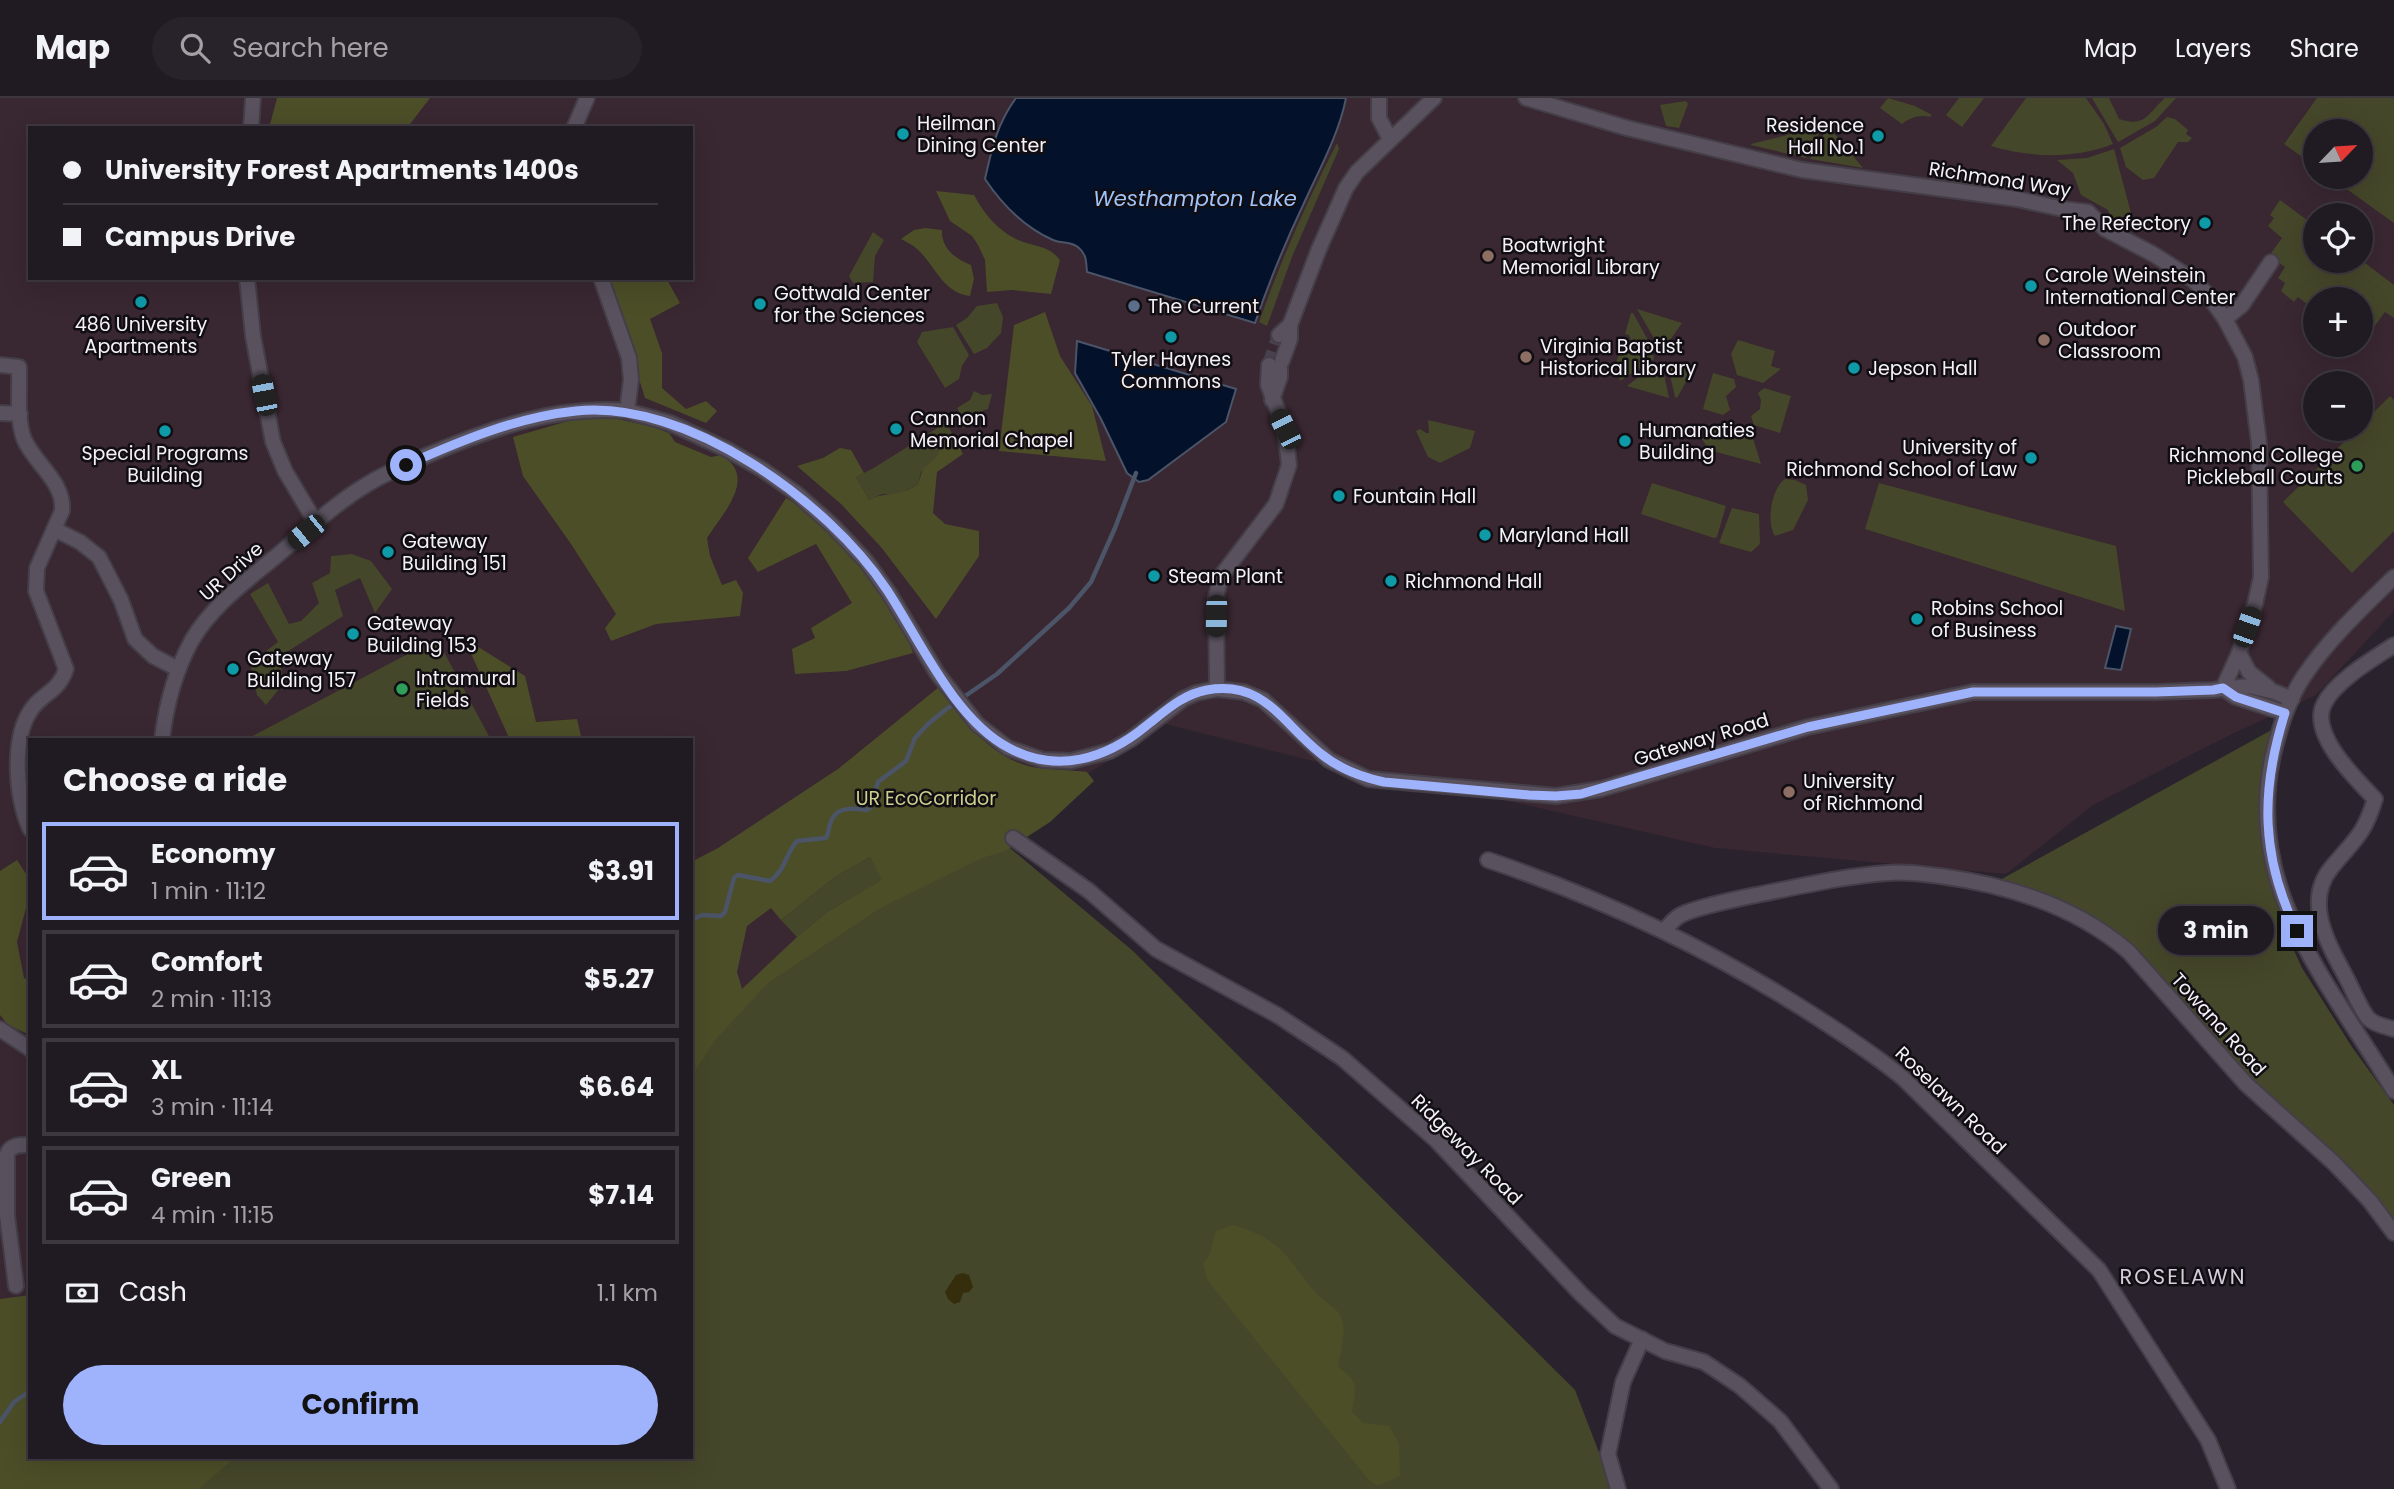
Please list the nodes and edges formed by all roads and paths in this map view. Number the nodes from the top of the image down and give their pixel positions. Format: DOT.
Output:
graph roads {
  1 [pos="253,98"];
  2 [pos="587,98"];
  3 [pos="1379,98"];
  4 [pos="1434,98"];
  5 [pos="1526,98"];
  6 [pos="251,126"];
  7 [pos="575,126"];
  8 [pos="1390,139"];
  9 [pos="2271,262"];
  10 [pos="247,280"];
  11 [pos="602,280"];
  12 [pos="2225,318"];
  13 [pos="0,365"];
  14 [pos="627,411"];
  15 [pos="0,414"];
  16 [pos="20,414"];
  17 [pos="316,523"];
  18 [pos="54,529"];
  19 [pos="2394,577"];
  20 [pos="2394,645"];
  21 [pos="2239,653"];
  22 [pos="178,669"];
  23 [pos="2223,688"];
  24 [pos="1217,689"];
  25 [pos="2275,692"];
  26 [pos="2292,699"];
  27 [pos="2285,713"];
  28 [pos="162,738"];
  29 [pos="28,823"];
  30 [pos="1013,838"];
  31 [pos="1488,860"];
  32 [pos="1664,931"];
  33 [pos="2346,1015"];
  34 [pos="2369,1019"];
  35 [pos="0,1029"];
  36 [pos="2394,1029"];
  37 [pos="28,1048"];
  38 [pos="2394,1091"];
  39 [pos="28,1145"];
  40 [pos="2394,1233"];
  41 [pos="16,1286"];
  42 [pos="1642,1339"];
  43 [pos="1618,1489"];
  44 [pos="1831,1489"];
  45 [pos="2228,1489"];
  1 -- 6 [label="street"];
  2 -- 7 [label="street"];
  3 -- 8 [label="street"];
  4 -- 8 [label="street"];
  5 -- 12 [label="street, Richmond Way"];
  8 -- 24 [label="street"];
  9 -- 12 [label="street"];
  10 -- 17 [label="street"];
  11 -- 14 [label="street"];
  12 -- 21 [label="street, Richmond Way"];
  13 -- 16 [label="street"];
  14 -- 17 [label="street, UR Drive"];
  14 -- 24 [label="street, UR Drive"];
  15 -- 16 [label="street"];
  16 -- 18 [label="street"];
  17 -- 22 [label="street, UR Drive"];
  18 -- 22 [label="street"];
  18 -- 29 [label="street"];
  19 -- 26 [label="street"];
  20 -- 34 [label="street"];
  21 -- 23 [label="street, Richmond Way"];
  21 -- 25 [label="street, Gateway Road"];
  22 -- 28 [label="street, UR Drive"];
  23 -- 24 [label="street, Gateway Road"];
  23 -- 25 [label="street, Gateway Road"];
  23 -- 27 [label="street"];
  25 -- 26 [label="street, Gateway Road"];
  26 -- 27 [label="street"];
  27 -- 33 [label="street"];
  30 -- 42 [label="street, Ridgeway Road"];
  31 -- 32 [label="street, Roselawn Road"];
  32 -- 40 [label="street, Towana Road"];
  32 -- 45 [label="street, Roselawn Road"];
  33 -- 34 [label="street"];
  33 -- 38 [label="street"];
  34 -- 36 [label="street"];
  35 -- 37 [label="street"];
  39 -- 41 [label="street"];
  42 -- 43 [label="street"];
  42 -- 44 [label="street, Ridgeway Road"];
}
